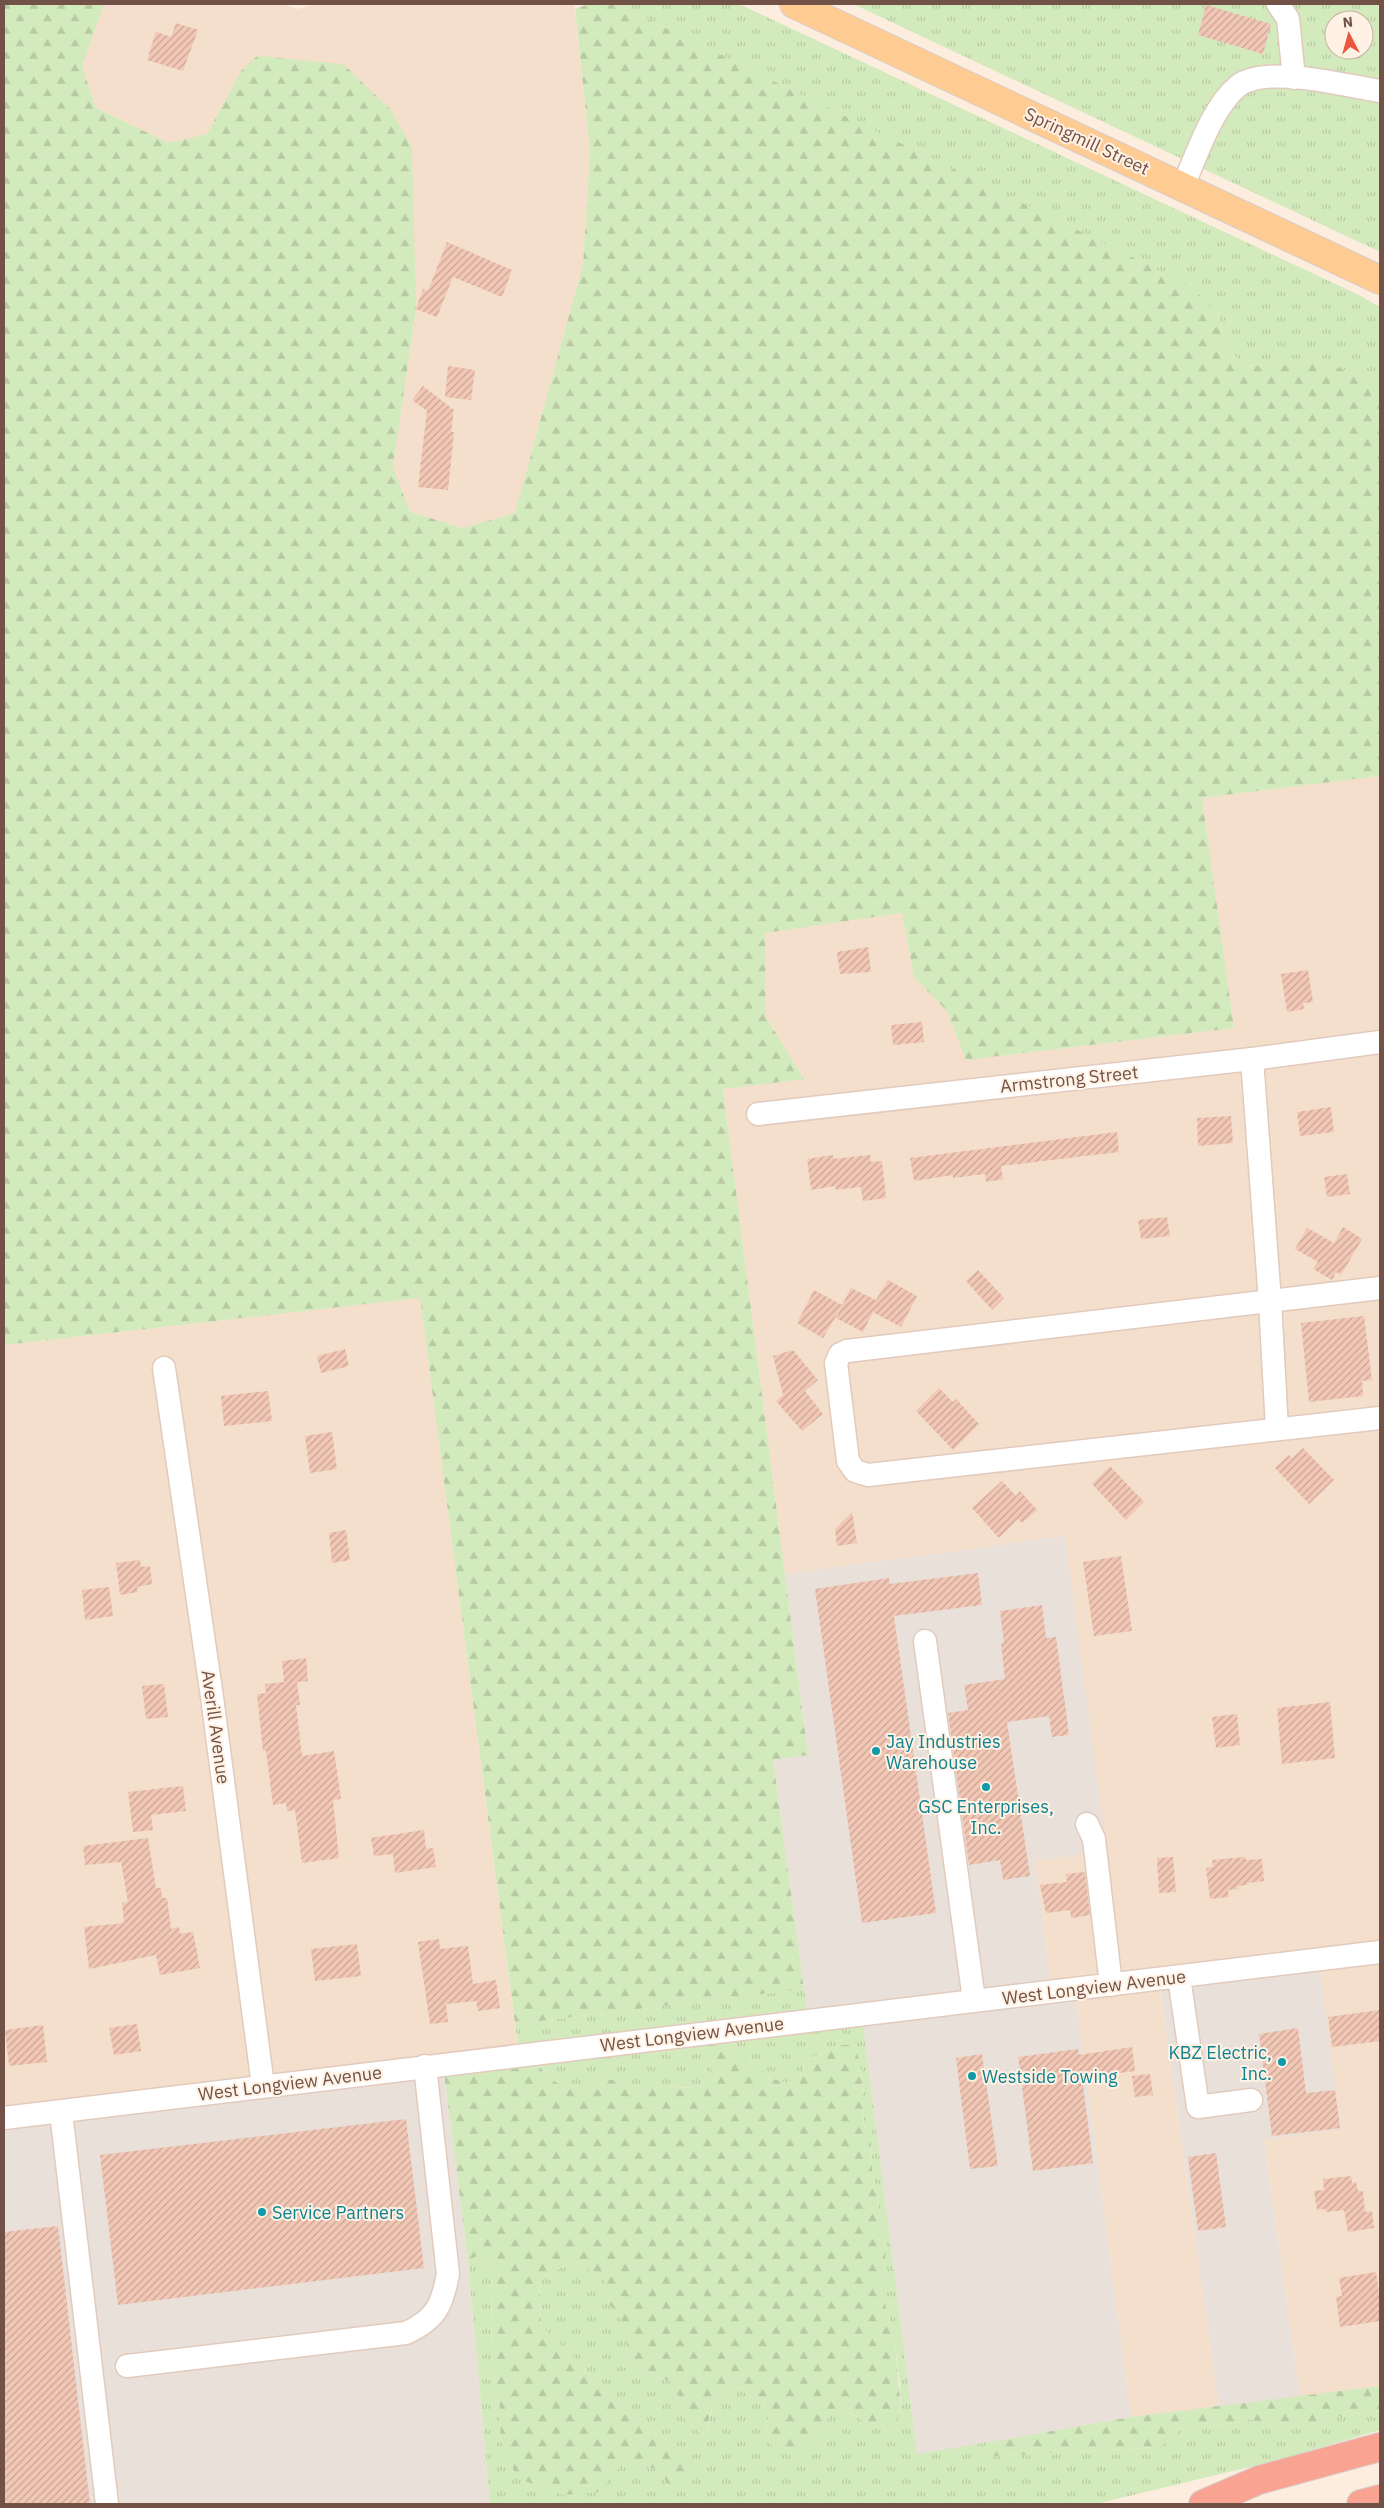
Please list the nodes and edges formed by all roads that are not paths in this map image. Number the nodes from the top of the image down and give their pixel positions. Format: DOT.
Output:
graph roads {
  1 [pos="794,4"];
  2 [pos="1278,4"];
  3 [pos="1294,78"];
  4 [pos="1380,91"];
  5 [pos="1183,186"];
  6 [pos="1380,280"];
  7 [pos="1380,1042"];
  8 [pos="1252,1059"];
  9 [pos="758,1114"];
  10 [pos="1380,1288"];
  11 [pos="1270,1301"];
  12 [pos="164,1368"];
  13 [pos="1380,1418"];
  14 [pos="1277,1429"];
  15 [pos="926,1641"];
  16 [pos="1087,1824"];
  17 [pos="1380,1952"];
  18 [pos="1180,1977"];
  19 [pos="1111,1985"];
  20 [pos="974,2000"];
  21 [pos="424,2066"];
  22 [pos="263,2086"];
  23 [pos="1251,2100"];
  24 [pos="61,2112"];
  25 [pos="4,2118"];
  26 [pos="127,2366"];
  27 [pos="1380,2447"];
  28 [pos="1380,2466"];
  29 [pos="1380,2499"];
  30 [pos="107,2504"];
  31 [pos="1203,2504"];
  32 [pos="1223,2504"];
  33 [pos="1361,2504"];
  1 -- 5 [label="main road, Springmill Street"];
  2 -- 3 [label="street"];
  3 -- 4 [label="street"];
  3 -- 5 [label="street"];
  5 -- 6 [label="main road, Springmill Street"];
  7 -- 8 [label="street, Armstrong Street"];
  8 -- 9 [label="street, Armstrong Street"];
  8 -- 11 [label="street"];
  10 -- 11 [label="street"];
  11 -- 14 [label="street"];
  11 -- 14 [label="street"];
  12 -- 22 [label="street, Averill Avenue"];
  13 -- 14 [label="street"];
  15 -- 20 [label="street"];
  16 -- 19 [label="street"];
  17 -- 18 [label="street, West Longview Avenue"];
  18 -- 19 [label="street, West Longview Avenue"];
  18 -- 23 [label="street"];
  19 -- 20 [label="street, West Longview Avenue"];
  20 -- 21 [label="street, West Longview Avenue"];
  21 -- 22 [label="street, West Longview Avenue"];
  21 -- 26 [label="street"];
  22 -- 24 [label="street, West Longview Avenue"];
  24 -- 25 [label="street, West Longview Avenue"];
  24 -- 30 [label="street"];
  27 -- 31 [label="highway"];
  28 -- 32 [label="highway"];
  29 -- 33 [label="highway"];
}
